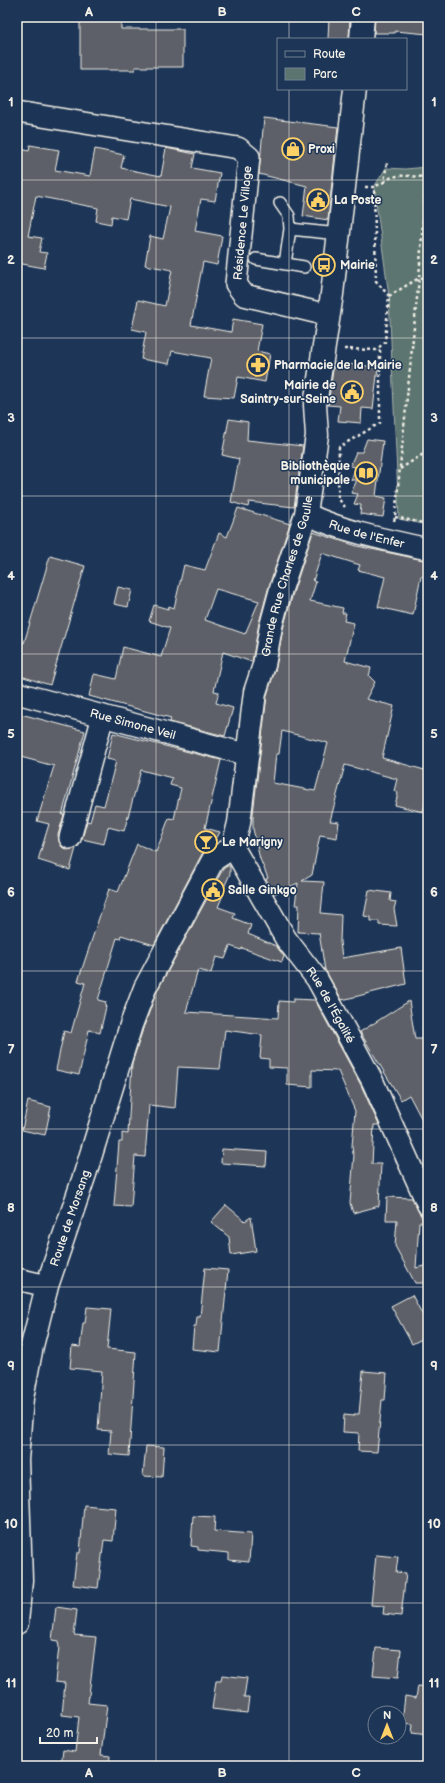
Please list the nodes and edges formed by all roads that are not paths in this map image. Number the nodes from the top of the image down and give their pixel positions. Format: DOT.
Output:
graph roads {
  1 [pos="363,17"];
  2 [pos="361,38"];
  3 [pos="355,90"];
  4 [pos="17,112"];
  5 [pos="280,203"];
  6 [pos="290,229"];
  7 [pos="339,234"];
  8 [pos="256,259"];
  9 [pos="285,264"];
  10 [pos="304,267"];
  11 [pos="329,313"];
  12 [pos="306,514"];
  13 [pos="428,549"];
  14 [pos="17,693"];
  15 [pos="103,716"];
  16 [pos="248,755"];
  17 [pos="70,838"];
  18 [pos="233,847"];
  19 [pos="420,1174"];
  20 [pos="428,1205"];
  21 [pos="17,1279"];
  22 [pos="47,1286"];
  23 [pos="18,1485"];
  24 [pos="17,1623"];
  1 -- 2 [label="street"];
  3 -- 7 [label="street, Grande Rue Charles de Gaulle"];
  4 -- 11 [label="street, Résidence Le Village"];
  5 -- 6 [label="lane"];
  6 -- 7 [label="lane"];
  6 -- 9 [label="lane"];
  7 -- 11 [label="street, Grande Rue Charles de Gaulle"];
  8 -- 9 [label="lane"];
  9 -- 10 [label="lane"];
  11 -- 12 [label="street, Grande Rue Charles de Gaulle"];
  12 -- 13 [label="street, Rue de l'Enfer"];
  12 -- 16 [label="street, Grande Rue Charles de Gaulle"];
  14 -- 15 [label="street, Rue Simone Veil"];
  15 -- 16 [label="street, Rue Simone Veil"];
  15 -- 17 [label="street"];
  16 -- 18 [label="street, Grande Rue Charles de Gaulle"];
  18 -- 19 [label="street, Rue de l'Égalité"];
  18 -- 22 [label="street, Route de Morsang"];
  19 -- 20 [label="street, Rue de l'Égalité"];
  21 -- 22 [label="street"];
  22 -- 23 [label="street, Route de Morsang"];
  23 -- 24 [label="street, Route de Morsang"];
}
